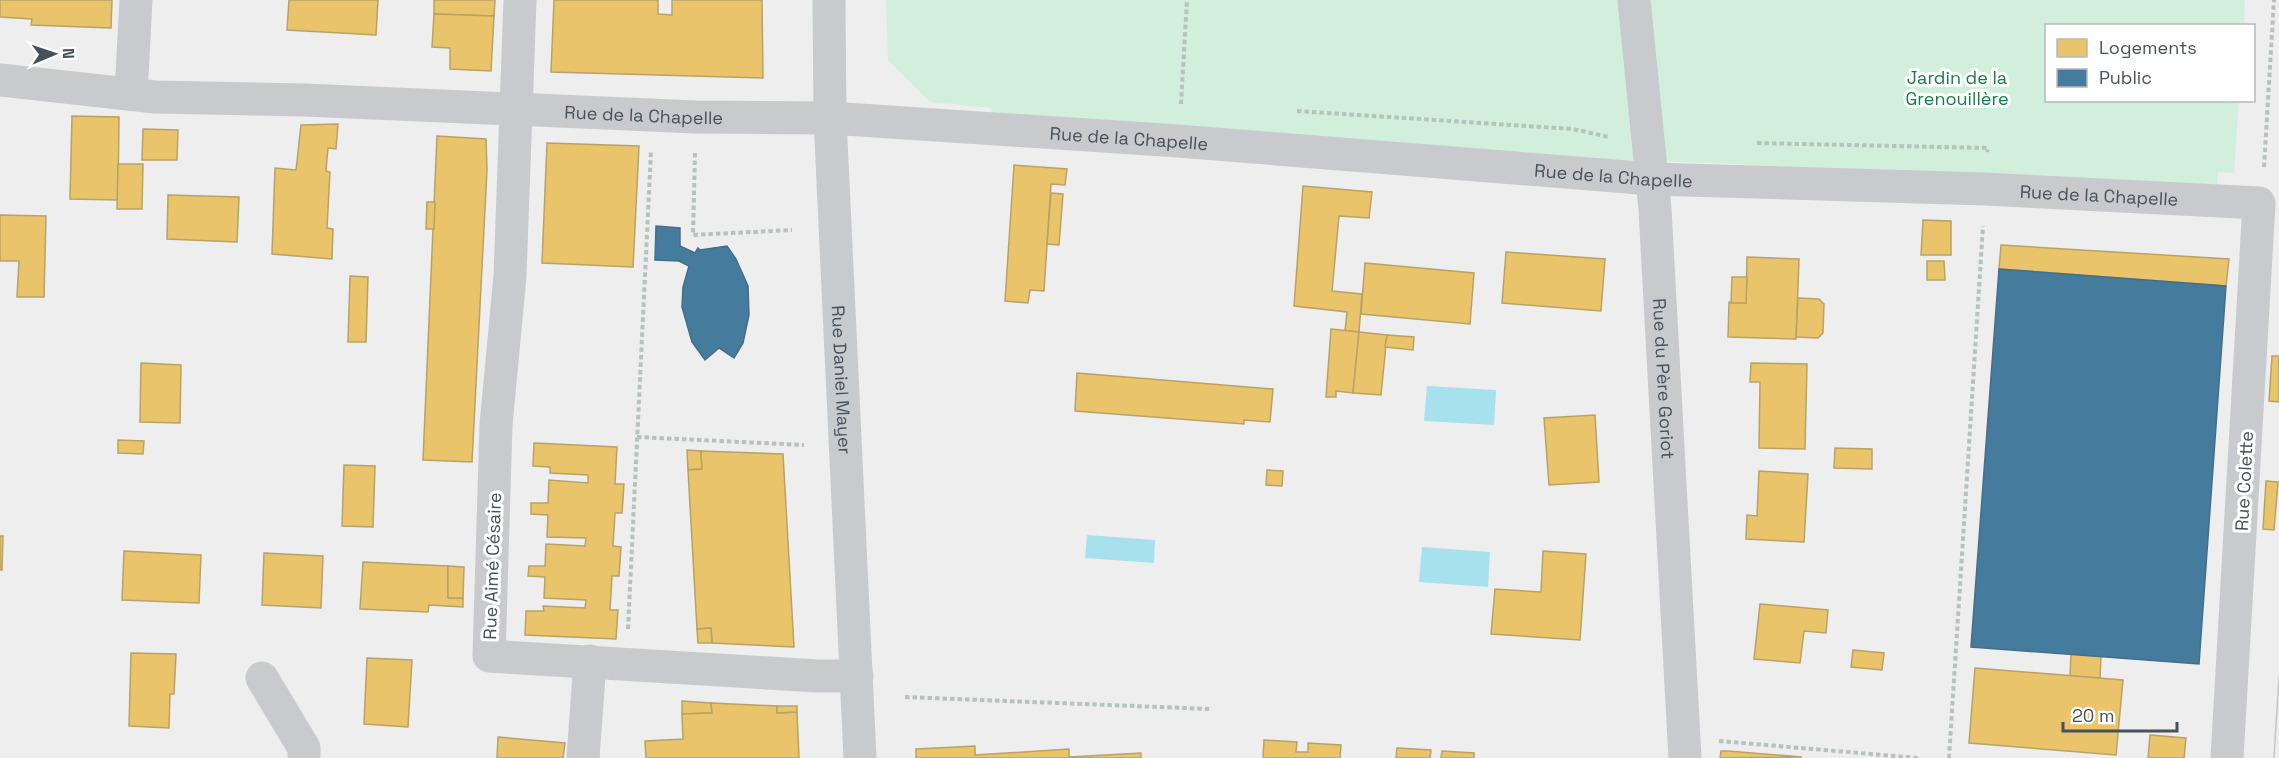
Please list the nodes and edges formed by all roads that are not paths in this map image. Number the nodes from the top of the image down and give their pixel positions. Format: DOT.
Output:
graph roads {
  1 [pos="136,0"];
  2 [pos="520,0"];
  3 [pos="829,0"];
  4 [pos="1634,0"];
  5 [pos="0,80"];
  6 [pos="131,94"];
  7 [pos="516,109"];
  8 [pos="830,118"];
  9 [pos="1652,179"];
  10 [pos="2259,203"];
  11 [pos="590,661"];
  12 [pos="857,676"];
  13 [pos="262,678"];
  14 [pos="1685,748"];
  15 [pos="304,758"];
  16 [pos="583,758"];
  17 [pos="860,758"];
  18 [pos="2227,758"];
  1 -- 6 [label="street"];
  2 -- 7 [label="street"];
  3 -- 8 [label="main road, Rue Daniel Mayer"];
  4 -- 9 [label="street, Rue du Père Goriot"];
  5 -- 6 [label="street, Rue de la Chapelle"];
  6 -- 7 [label="street, Rue de la Chapelle"];
  7 -- 8 [label="street, Rue de la Chapelle"];
  7 -- 11 [label="street, Rue Aimé Césaire"];
  8 -- 9 [label="street, Rue de la Chapelle"];
  8 -- 12 [label="main road, Rue Daniel Mayer"];
  9 -- 10 [label="street, Rue de la Chapelle"];
  9 -- 14 [label="street, Rue du Père Goriot"];
  10 -- 18 [label="street, Rue Colette"];
  11 -- 12 [label="street, Rue Aimé Césaire"];
  11 -- 16 [label="street"];
  12 -- 17 [label="main road, Rue Daniel Mayer"];
  13 -- 15 [label="street"];
}
